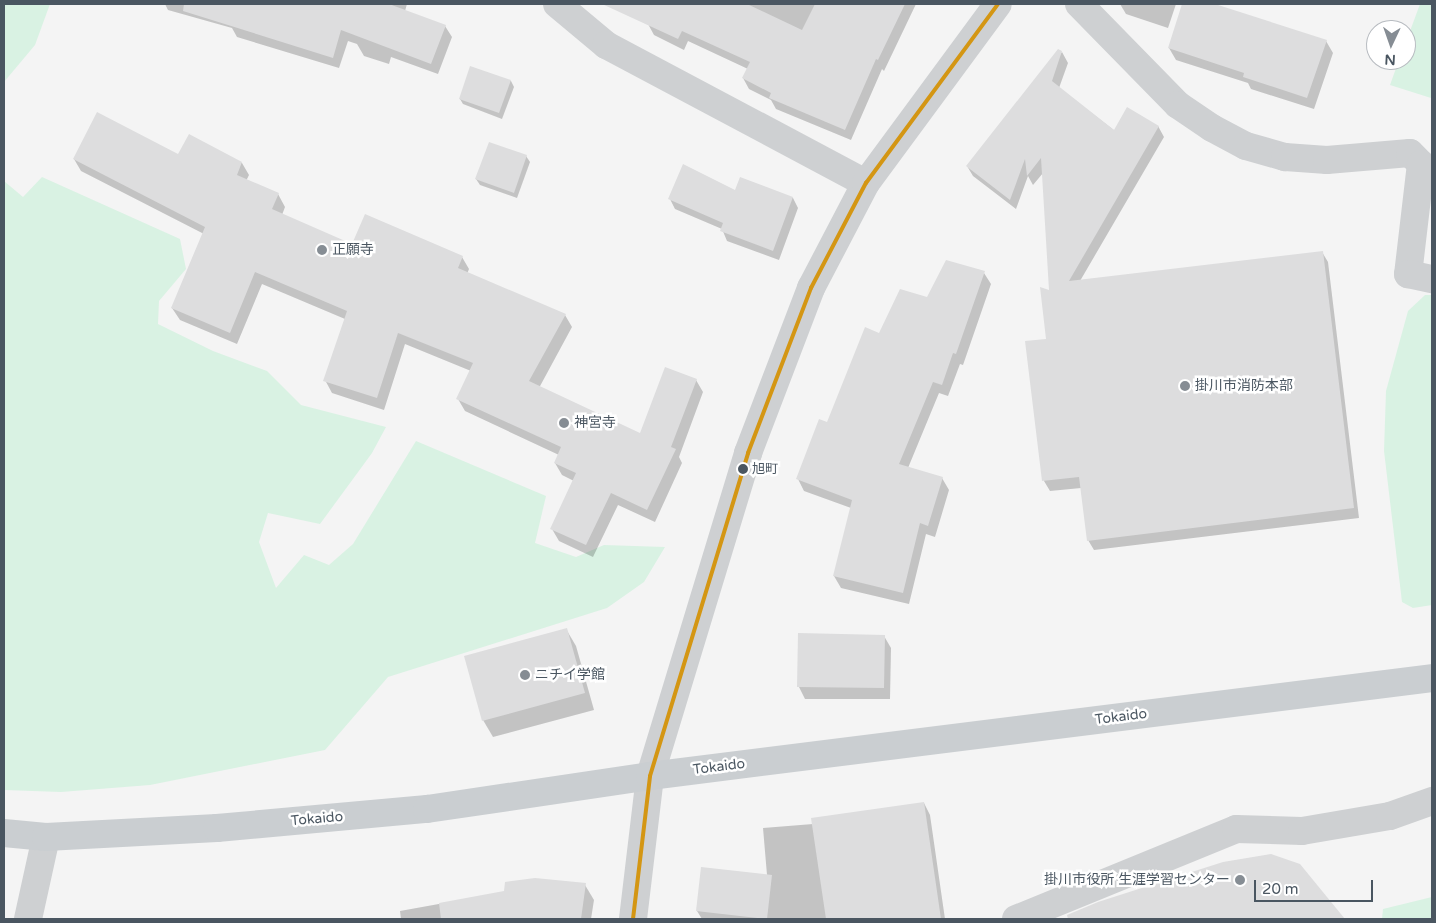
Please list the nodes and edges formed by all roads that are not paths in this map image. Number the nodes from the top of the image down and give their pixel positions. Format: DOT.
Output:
graph roads {
  1 [pos="557,4"];
  2 [pos="998,4"];
  3 [pos="1079,4"];
  4 [pos="866,183"];
  5 [pos="1432,279"];
  6 [pos="1432,678"];
  7 [pos="650,776"];
  8 [pos="1432,801"];
  9 [pos="4,833"];
  10 [pos="46,836"];
  11 [pos="28,919"];
  12 [pos="633,919"];
  13 [pos="1016,919"];
  1 -- 4 [label="street"];
  2 -- 4 [label="street"];
  3 -- 5 [label="street"];
  4 -- 7 [label="street"];
  6 -- 7 [label="main road, Tokaido"];
  7 -- 10 [label="main road, Tokaido"];
  7 -- 12 [label="street"];
  8 -- 13 [label="street"];
  9 -- 10 [label="main road, Tokaido"];
  10 -- 11 [label="street"];
}
